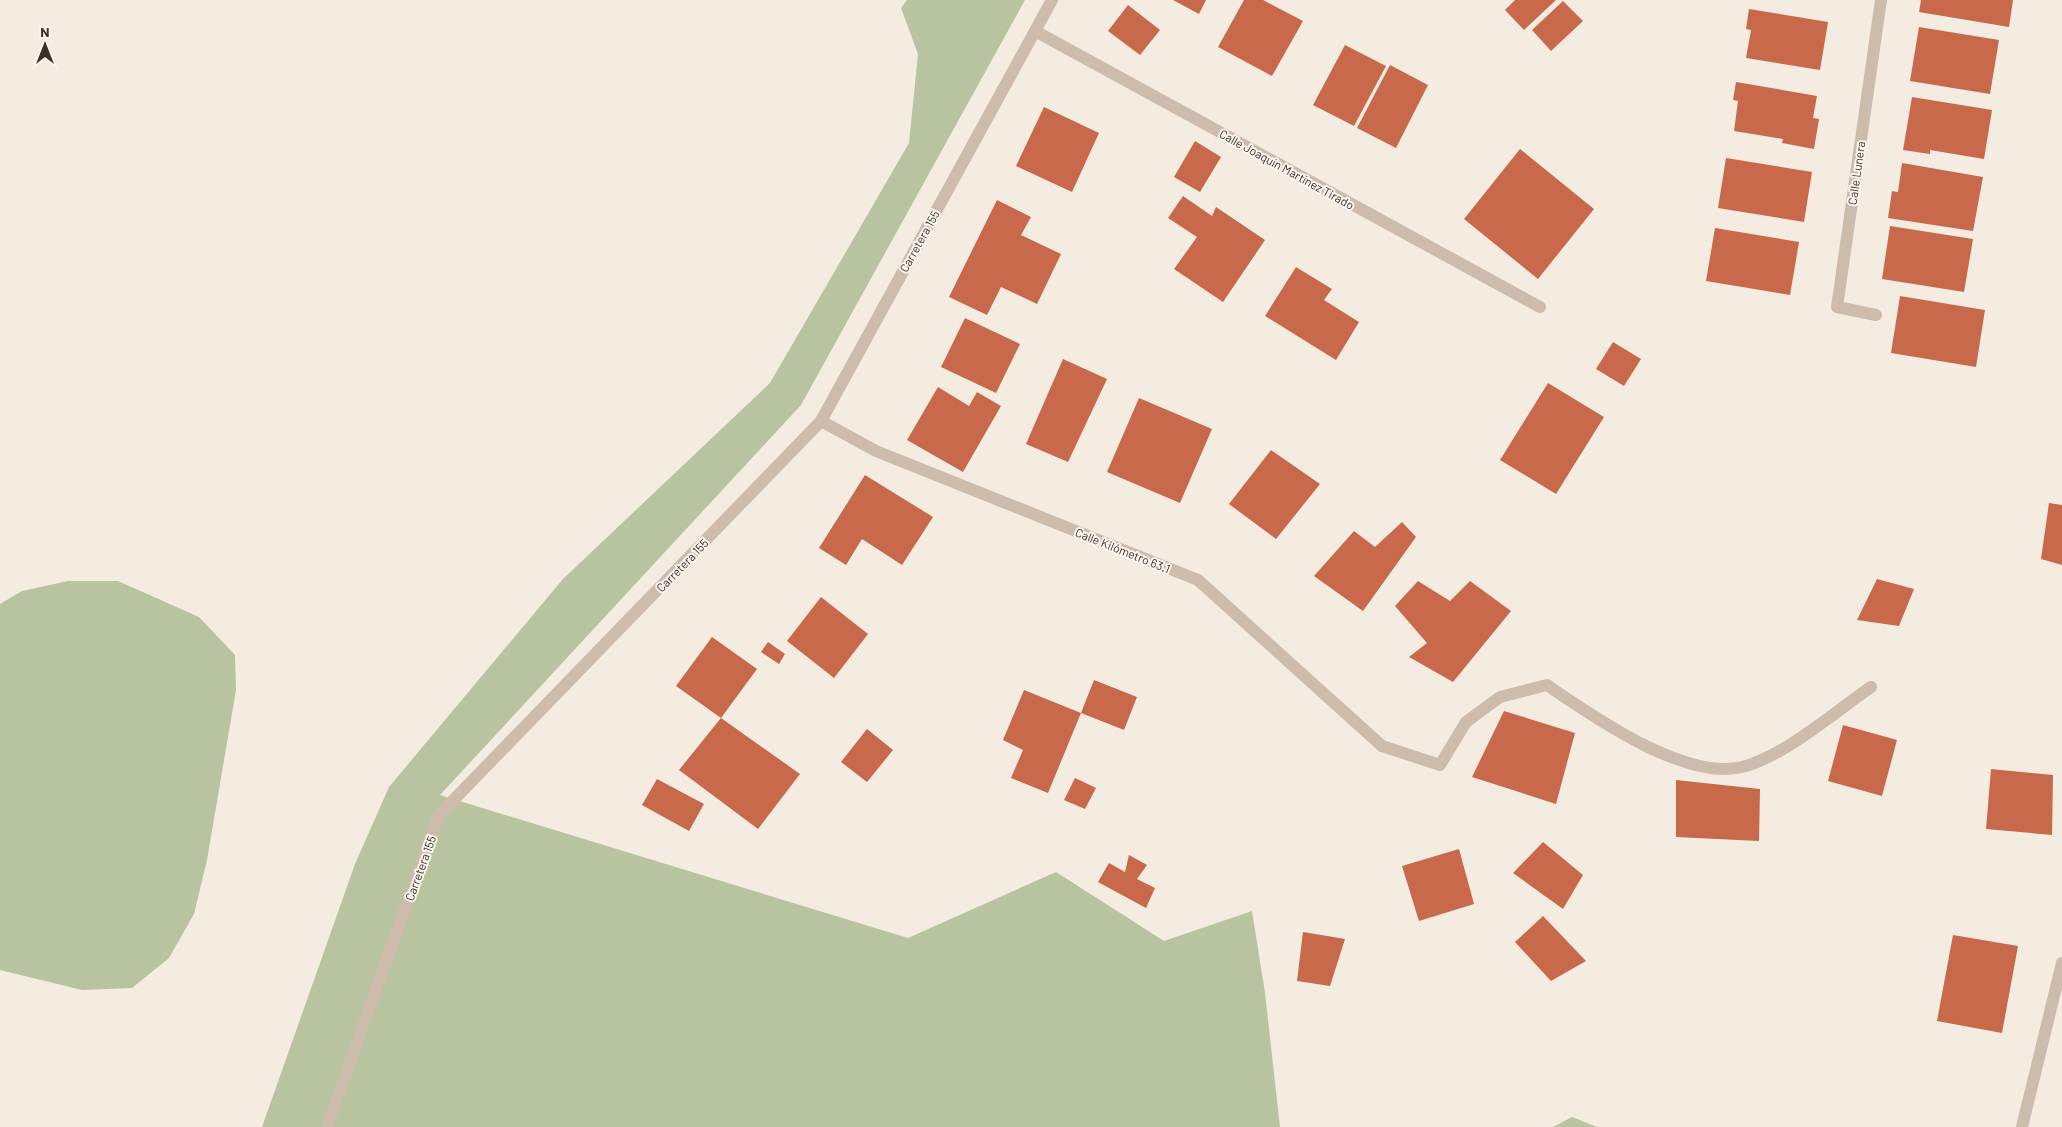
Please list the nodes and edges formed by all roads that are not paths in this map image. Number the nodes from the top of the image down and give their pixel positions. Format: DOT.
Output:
graph roads {
  1 [pos="1052,0"];
  2 [pos="1881,0"];
  3 [pos="1035,31"];
  4 [pos="1540,307"];
  5 [pos="1876,315"];
  6 [pos="821,421"];
  7 [pos="1871,687"];
  8 [pos="2062,963"];
  9 [pos="327,1127"];
  10 [pos="2022,1127"];
  1 -- 3 [label="street, Carretera 155"];
  2 -- 5 [label="street, Calle Lunera"];
  3 -- 4 [label="street, Calle Joaquín Martínez Tirado"];
  3 -- 6 [label="street, Carretera 155"];
  6 -- 7 [label="street, Calle Kilómetro 63.1"];
  6 -- 9 [label="street, Carretera 155"];
  8 -- 10 [label="street"];
}
